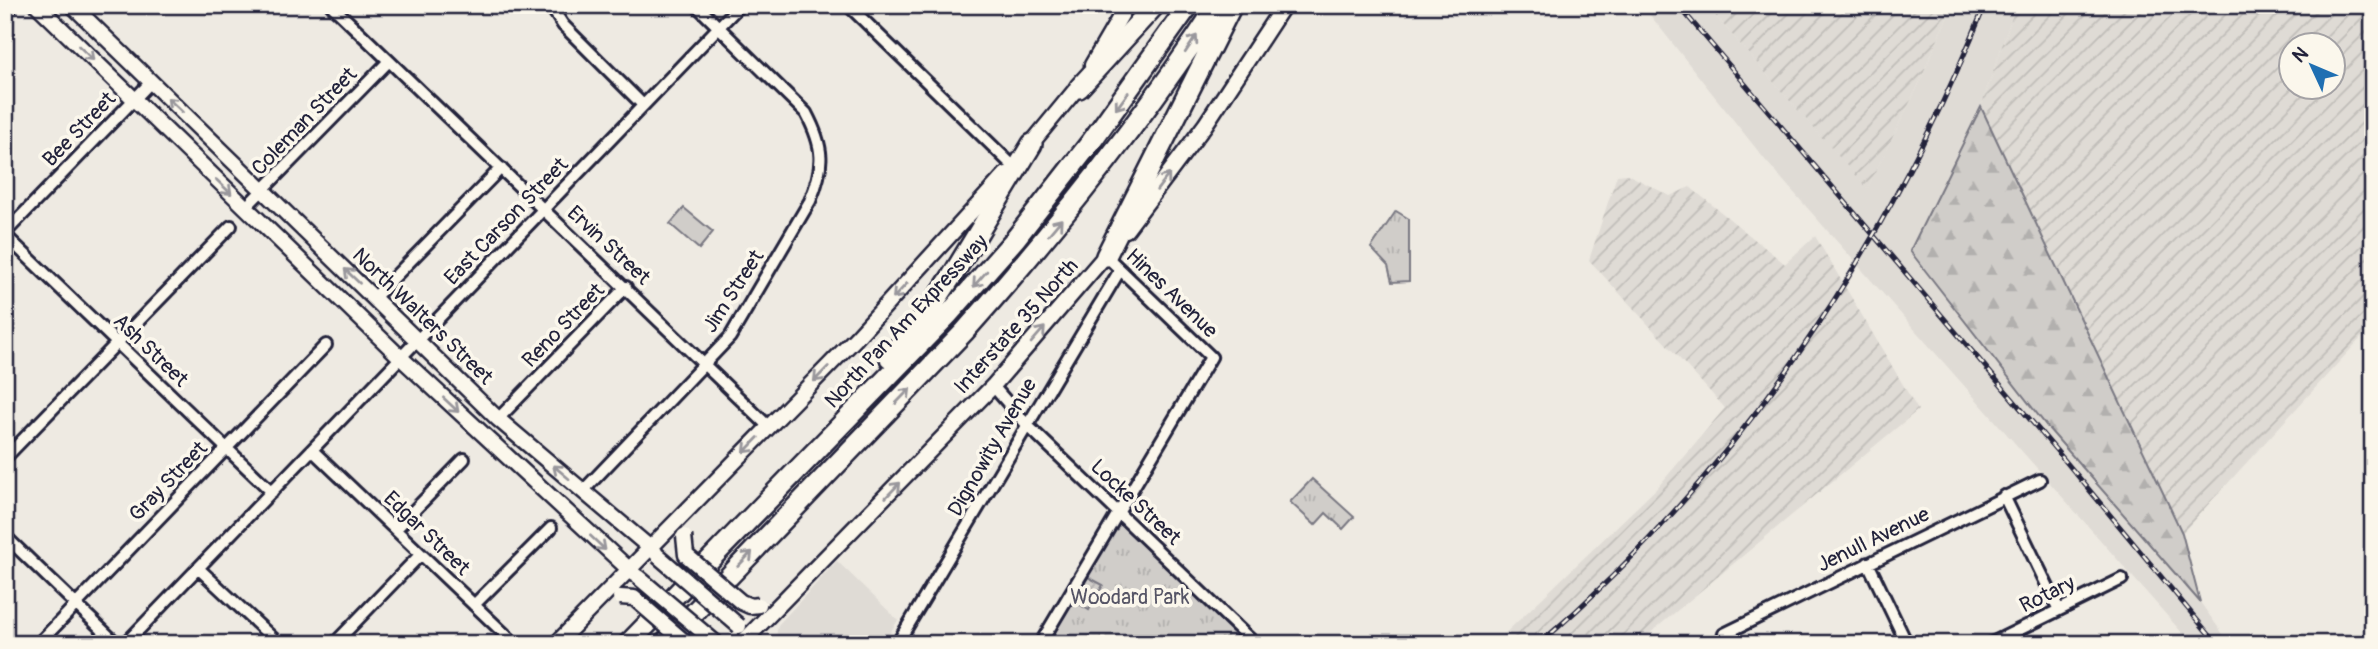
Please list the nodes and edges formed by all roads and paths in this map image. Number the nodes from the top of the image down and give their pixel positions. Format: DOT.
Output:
graph roads {
  1 [pos="13,5"];
  2 [pos="37,5"];
  3 [pos="72,5"];
  4 [pos="550,5"];
  5 [pos="696,5"];
  6 [pos="740,5"];
  7 [pos="848,5"];
  8 [pos="1127,5"];
  9 [pos="1144,5"];
  10 [pos="1155,5"];
  11 [pos="1189,5"];
  12 [pos="1218,5"];
  13 [pos="1232,5"];
  14 [pos="1284,5"];
  15 [pos="333,6"];
  16 [pos="5,14"];
  17 [pos="718,27"];
  18 [pos="389,61"];
  19 [pos="151,82"];
  20 [pos="1079,88"];
  21 [pos="134,100"];
  22 [pos="643,104"];
  23 [pos="1032,144"];
  24 [pos="1013,166"];
  25 [pos="500,169"];
  26 [pos="263,190"];
  27 [pos="245,208"];
  28 [pos="543,209"];
  29 [pos="231,226"];
  30 [pos="5,234"];
  31 [pos="1113,263"];
  32 [pos="626,288"];
  33 [pos="374,298"];
  34 [pos="418,341"];
  35 [pos="116,343"];
  36 [pos="326,345"];
  37 [pos="401,358"];
  38 [pos="705,364"];
  39 [pos="993,386"];
  40 [pos="498,419"];
  41 [pos="1027,425"];
  42 [pos="769,427"];
  43 [pos="226,449"];
  44 [pos="312,450"];
  45 [pos="5,458"];
  46 [pos="464,459"];
  47 [pos="791,474"];
  48 [pos="2040,480"];
  49 [pos="583,491"];
  50 [pos="272,492"];
  51 [pos="2004,496"];
  52 [pos="701,498"];
  53 [pos="1118,512"];
  54 [pos="551,528"];
  55 [pos="396,529"];
  56 [pos="5,536"];
  57 [pos="654,552"];
  58 [pos="421,554"];
  59 [pos="1868,562"];
  60 [pos="198,568"];
  61 [pos="633,573"];
  62 [pos="2122,579"];
  63 [pos="789,594"];
  64 [pos="76,604"];
  65 [pos="474,605"];
  66 [pos="2059,610"];
  67 [pos="574,626"];
  68 [pos="746,637"];
  69 [pos="1726,639"];
  70 [pos="665,643"];
  71 [pos="38,644"];
  72 [pos="117,644"];
  73 [pos="125,644"];
  74 [pos="279,644"];
  75 [pos="334,644"];
  76 [pos="515,644"];
  77 [pos="556,644"];
  78 [pos="626,644"];
  79 [pos="687,644"];
  80 [pos="717,644"];
  81 [pos="897,644"];
  82 [pos="1040,644"];
  83 [pos="1255,644"];
  84 [pos="1907,644"];
  85 [pos="1990,644"];
  1 -- 16 [label="street"];
  2 -- 21 [label="main road, one-way"];
  3 -- 19 [label="main road, North Walters Street"];
  4 -- 22 [label="street"];
  5 -- 17 [label="street"];
  6 -- 17 [label="street, East Carson Street"];
  7 -- 24 [label="street"];
  8 -- 20 [label="main road"];
  9 -- 20 [label="main road"];
  10 -- 20 [label="highway"];
  11 -- 47 [label="highway, North Pan Am Expressway, one-way"];
  70 -- 12 [label="highway, one-way"];
  13 -- 31 [label="highway"];
  31 -- 14 [label="main road, Interstate 35 North, one-way"];
  15 -- 18 [label="street, Ervin Street"];
  17 -- 22 [label="street, East Carson Street"];
  17 -- 38 [label="street, Jim Street"];
  18 -- 25 [label="street, Ervin Street"];
  18 -- 26 [label="street, Coleman Street"];
  19 -- 21 [label="street, Bee Street"];
  26 -- 19 [label="main road, North Walters Street, one-way"];
  20 -- 23 [label="main road"];
  21 -- 27 [label="main road, one-way"];
  21 -- 30 [label="street, Bee Street"];
  22 -- 28 [label="street, East Carson Street"];
  23 -- 24 [label="main road"];
  23 -- 47 [label="highway"];
  24 -- 42 [label="main road, one-way"];
  25 -- 28 [label="street, Ervin Street"];
  25 -- 33 [label="street"];
  26 -- 27 [label="street, Coleman Street"];
  33 -- 26 [label="main road, North Walters Street, one-way"];
  27 -- 37 [label="main road"];
  28 -- 32 [label="street, Ervin Street"];
  28 -- 34 [label="street, East Carson Street"];
  29 -- 35 [label="street"];
  30 -- 35 [label="street, Ash Street"];
  39 -- 31 [label="main road, Interstate 35 North, one-way"];
  31 -- 41 [label="street, Dignowity Avenue"];
  31 -- 53 [label="street, Hines Avenue"];
  32 -- 38 [label="street, Ervin Street"];
  32 -- 40 [label="street, Reno Street"];
  33 -- 34 [label="main road, North Walters Street"];
  34 -- 37 [label="street, East Carson Street"];
  34 -- 40 [label="main road, North Walters Street"];
  35 -- 43 [label="street, Ash Street"];
  35 -- 45 [label="street"];
  36 -- 43 [label="street, Gray Street"];
  37 -- 44 [label="street, East Carson Street"];
  37 -- 61 [label="main road, one-way"];
  38 -- 42 [label="street, Ervin Street"];
  38 -- 49 [label="street, Jim Street"];
  39 -- 41 [label="street, Locke Street"];
  63 -- 39 [label="main road, Interstate 35 North, one-way"];
  49 -- 40 [label="main road, North Walters Street, one-way"];
  41 -- 53 [label="street, Locke Street"];
  41 -- 81 [label="street, Dignowity Avenue"];
  42 -- 52 [label="main road, one-way"];
  43 -- 50 [label="street, Ash Street"];
  43 -- 64 [label="street, Gray Street"];
  44 -- 50 [label="street, East Carson Street"];
  44 -- 55 [label="street, Edgar Street"];
  46 -- 55 [label="street"];
  47 -- 78 [label="highway, North Pan Am Expressway"];
  48 -- 51 [label="street, Jenull Avenue"];
  49 -- 57 [label="main road, North Walters Street"];
  50 -- 60 [label="street, East Carson Street"];
  51 -- 59 [label="street, Jenull Avenue"];
  51 -- 66 [label="street"];
  52 -- 57 [label="main road"];
  52 -- 63 [label="main road, bridge"];
  53 -- 82 [label="street"];
  53 -- 83 [label="street, Locke Street"];
  54 -- 65 [label="street"];
  55 -- 58 [label="street, Edgar Street"];
  56 -- 64 [label="street"];
  57 -- 61 [label="main road"];
  57 -- 68 [label="main road, North Walters Street, bridge"];
  58 -- 65 [label="street, Edgar Street"];
  58 -- 75 [label="street"];
  59 -- 69 [label="street, Jenull Avenue"];
  59 -- 84 [label="street"];
  60 -- 73 [label="street, East Carson Street"];
  60 -- 74 [label="street"];
  61 -- 67 [label="main road"];
  61 -- 80 [label="main road, bridge"];
  62 -- 66 [label="street, Rotary"];
  63 -- 68 [label="main road, Interstate 35 North"];
  64 -- 71 [label="street, Gray Street"];
  64 -- 72 [label="street"];
  65 -- 76 [label="street, Edgar Street"];
  66 -- 85 [label="street, Rotary"];
  67 -- 77 [label="main road"];
  67 -- 79 [label="main road, bridge"];
}
